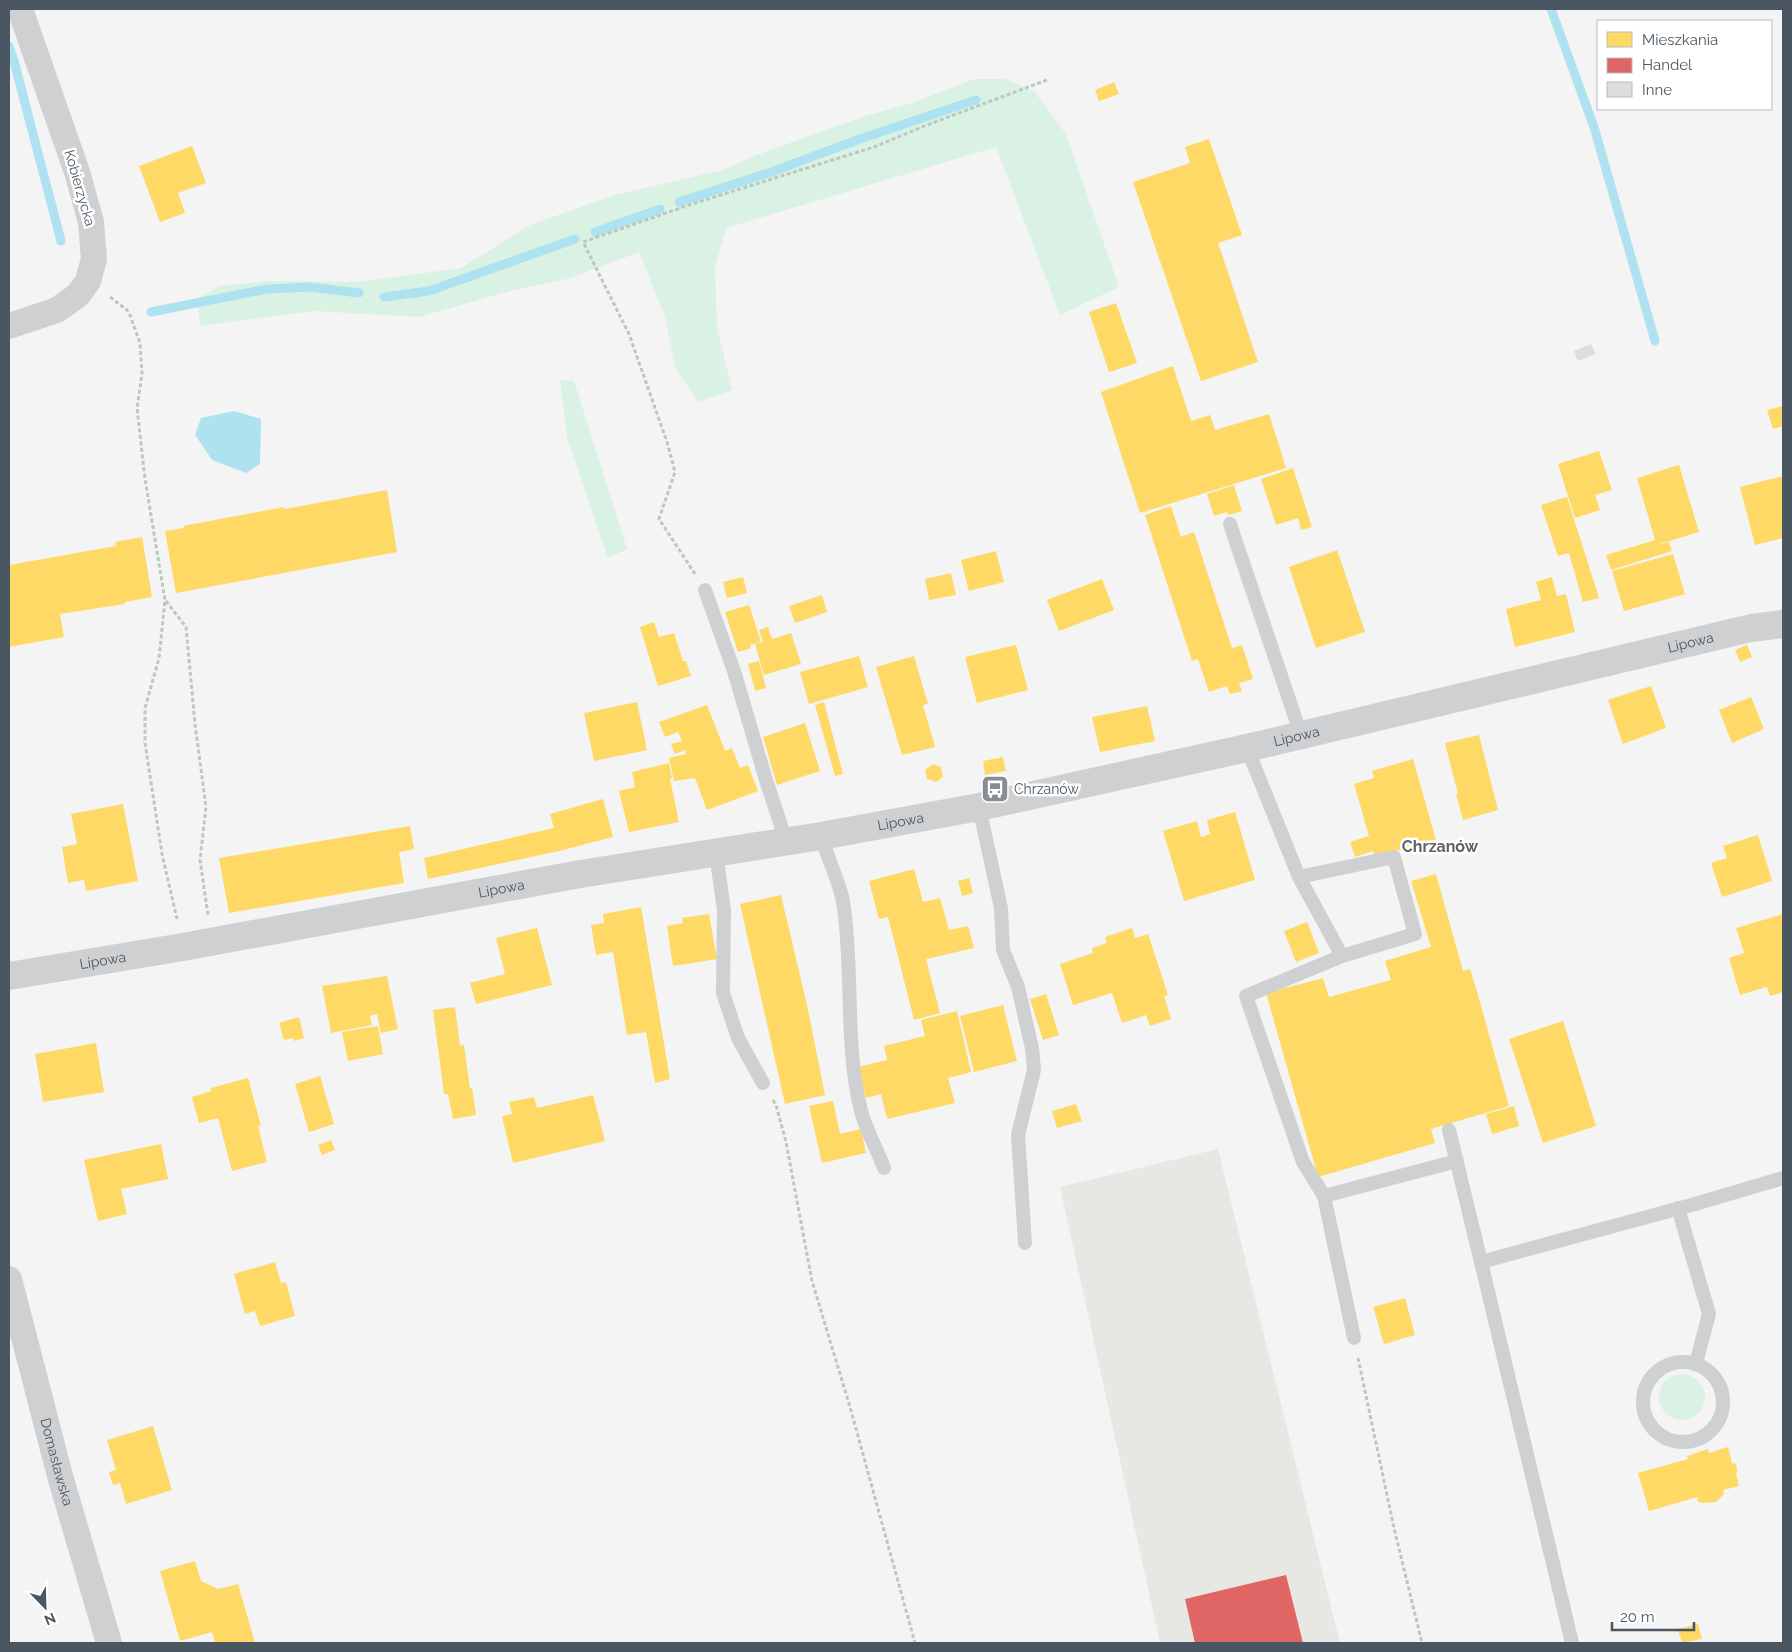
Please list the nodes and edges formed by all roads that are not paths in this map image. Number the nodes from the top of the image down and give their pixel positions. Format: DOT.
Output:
graph roads {
  1 [pos="20,9"];
  2 [pos="9,326"];
  3 [pos="1230,524"];
  4 [pos="705,590"];
  5 [pos="1783,624"];
  6 [pos="1301,735"];
  7 [pos="1247,748"];
  8 [pos="979,807"];
  9 [pos="821,836"];
  10 [pos="786,841"];
  11 [pos="716,853"];
  12 [pos="1299,877"];
  13 [pos="1342,956"];
  14 [pos="9,976"];
  15 [pos="763,1083"];
  16 [pos="1449,1130"];
  17 [pos="1457,1161"];
  18 [pos="884,1168"];
  19 [pos="1783,1178"];
  20 [pos="1324,1196"];
  21 [pos="1678,1208"];
  22 [pos="1025,1243"];
  23 [pos="1481,1262"];
  24 [pos="9,1279"];
  25 [pos="1354,1338"];
  26 [pos="1696,1363"];
  27 [pos="109,1643"];
  28 [pos="1572,1643"];
  1 -- 2 [label="street, Kobierzycka"];
  3 -- 6 [label="lane"];
  4 -- 10 [label="lane"];
  5 -- 6 [label="street, Lipowa"];
  6 -- 7 [label="street, Lipowa"];
  7 -- 8 [label="street, Lipowa"];
  7 -- 12 [label="lane"];
  8 -- 9 [label="street, Lipowa"];
  8 -- 22 [label="lane"];
  9 -- 10 [label="street, Lipowa"];
  9 -- 18 [label="lane"];
  10 -- 11 [label="street, Lipowa"];
  11 -- 14 [label="street, Lipowa"];
  11 -- 15 [label="lane"];
  12 -- 13 [label="lane"];
  12 -- 13 [label="lane"];
  13 -- 20 [label="lane"];
  16 -- 17 [label="lane"];
  17 -- 20 [label="lane"];
  17 -- 23 [label="lane"];
  19 -- 21 [label="lane"];
  20 -- 25 [label="lane"];
  21 -- 23 [label="lane"];
  21 -- 26 [label="lane"];
  23 -- 28 [label="lane"];
  24 -- 27 [label="street, Domasławska"];
  26 -- 26 [label="lane"];
}
